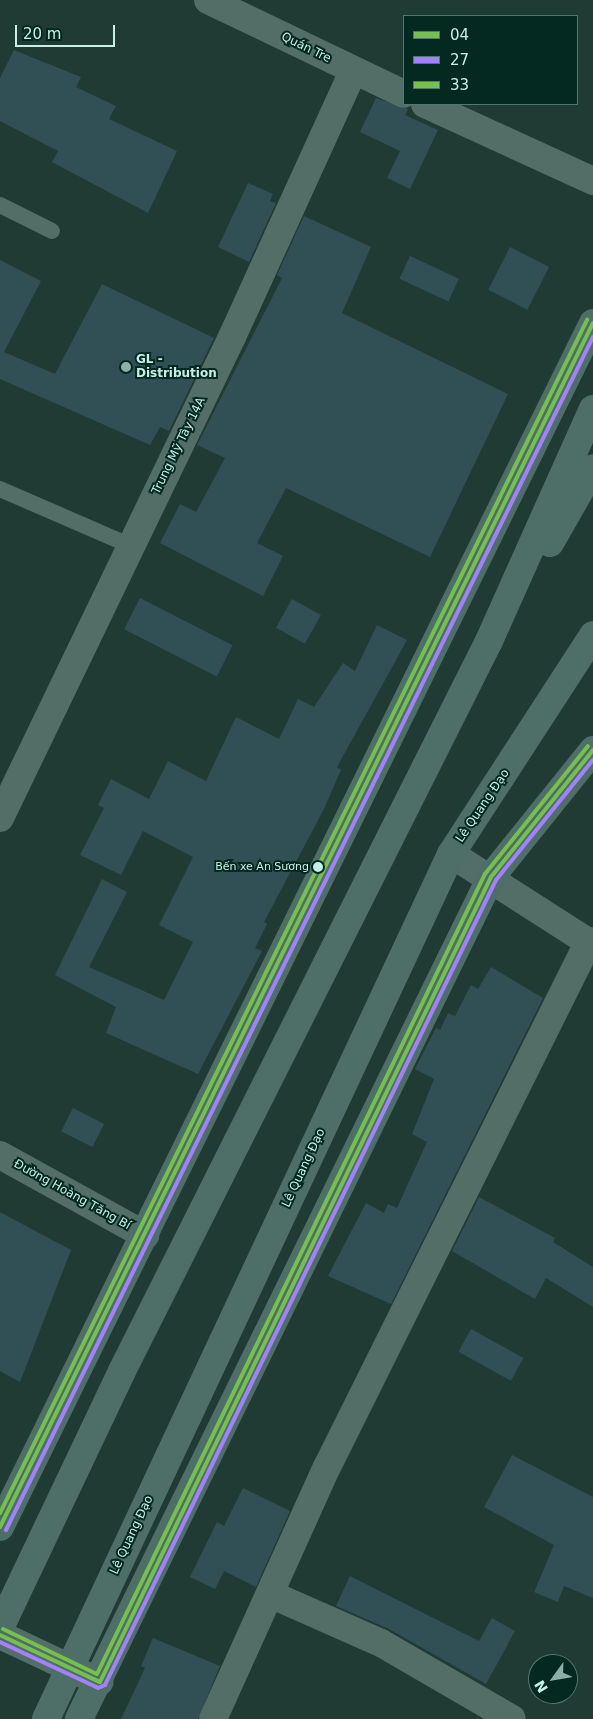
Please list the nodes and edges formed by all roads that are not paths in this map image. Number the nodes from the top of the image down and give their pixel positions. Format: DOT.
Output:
graph roads {
  1 [pos="208,0"];
  2 [pos="353,71"];
  3 [pos="403,94"];
  4 [pos="427,105"];
  5 [pos="593,181"];
  6 [pos="0,205"];
  7 [pos="52,231"];
  8 [pos="593,323"];
  9 [pos="593,409"];
  10 [pos="593,468"];
  11 [pos="0,489"];
  12 [pos="131,546"];
  13 [pos="593,635"];
  14 [pos="489,641"];
  15 [pos="593,750"];
  16 [pos="0,818"];
  17 [pos="450,854"];
  18 [pos="491,877"];
  19 [pos="591,943"];
  20 [pos="0,1155"];
  21 [pos="145,1234"];
  22 [pos="85,1357"];
  23 [pos="122,1371"];
  24 [pos="0,1527"];
  25 [pos="270,1594"];
  26 [pos="0,1628"];
  27 [pos="0,1635"];
  28 [pos="70,1670"];
  29 [pos="100,1682"];
  30 [pos="46,1719"];
  31 [pos="79,1719"];
  32 [pos="213,1719"];
  33 [pos="512,1719"];
  1 -- 2 [label="street, Quán Tre"];
  2 -- 3 [label="street, Quán Tre"];
  2 -- 12 [label="street, Trung Mỹ Tây 14A"];
  4 -- 5 [label="street"];
  6 -- 7 [label="lane"];
  8 -- 21 [label="highway"];
  9 -- 14 [label="highway"];
  10 -- 14 [label="highway"];
  11 -- 12 [label="lane"];
  12 -- 16 [label="street, Trung Mỹ Tây 14A"];
  13 -- 17 [label="highway, Lê Quang Đạo"];
  14 -- 23 [label="highway"];
  15 -- 18 [label="highway"];
  17 -- 18 [label="street"];
  17 -- 28 [label="highway, Lê Quang Đạo"];
  18 -- 19 [label="street"];
  18 -- 29 [label="highway"];
  19 -- 25 [label="street"];
  20 -- 21 [label="street, Đường Hoàng Tăng Bí"];
  21 -- 22 [label="highway"];
  22 -- 23 [label="highway"];
  22 -- 24 [label="highway"];
  23 -- 26 [label="highway"];
  25 -- 32 [label="street"];
  25 -- 33 [label="street"];
  27 -- 28 [label="street"];
  28 -- 29 [label="street"];
  28 -- 30 [label="highway, Lê Quang Đạo"];
  29 -- 31 [label="highway"];
}
